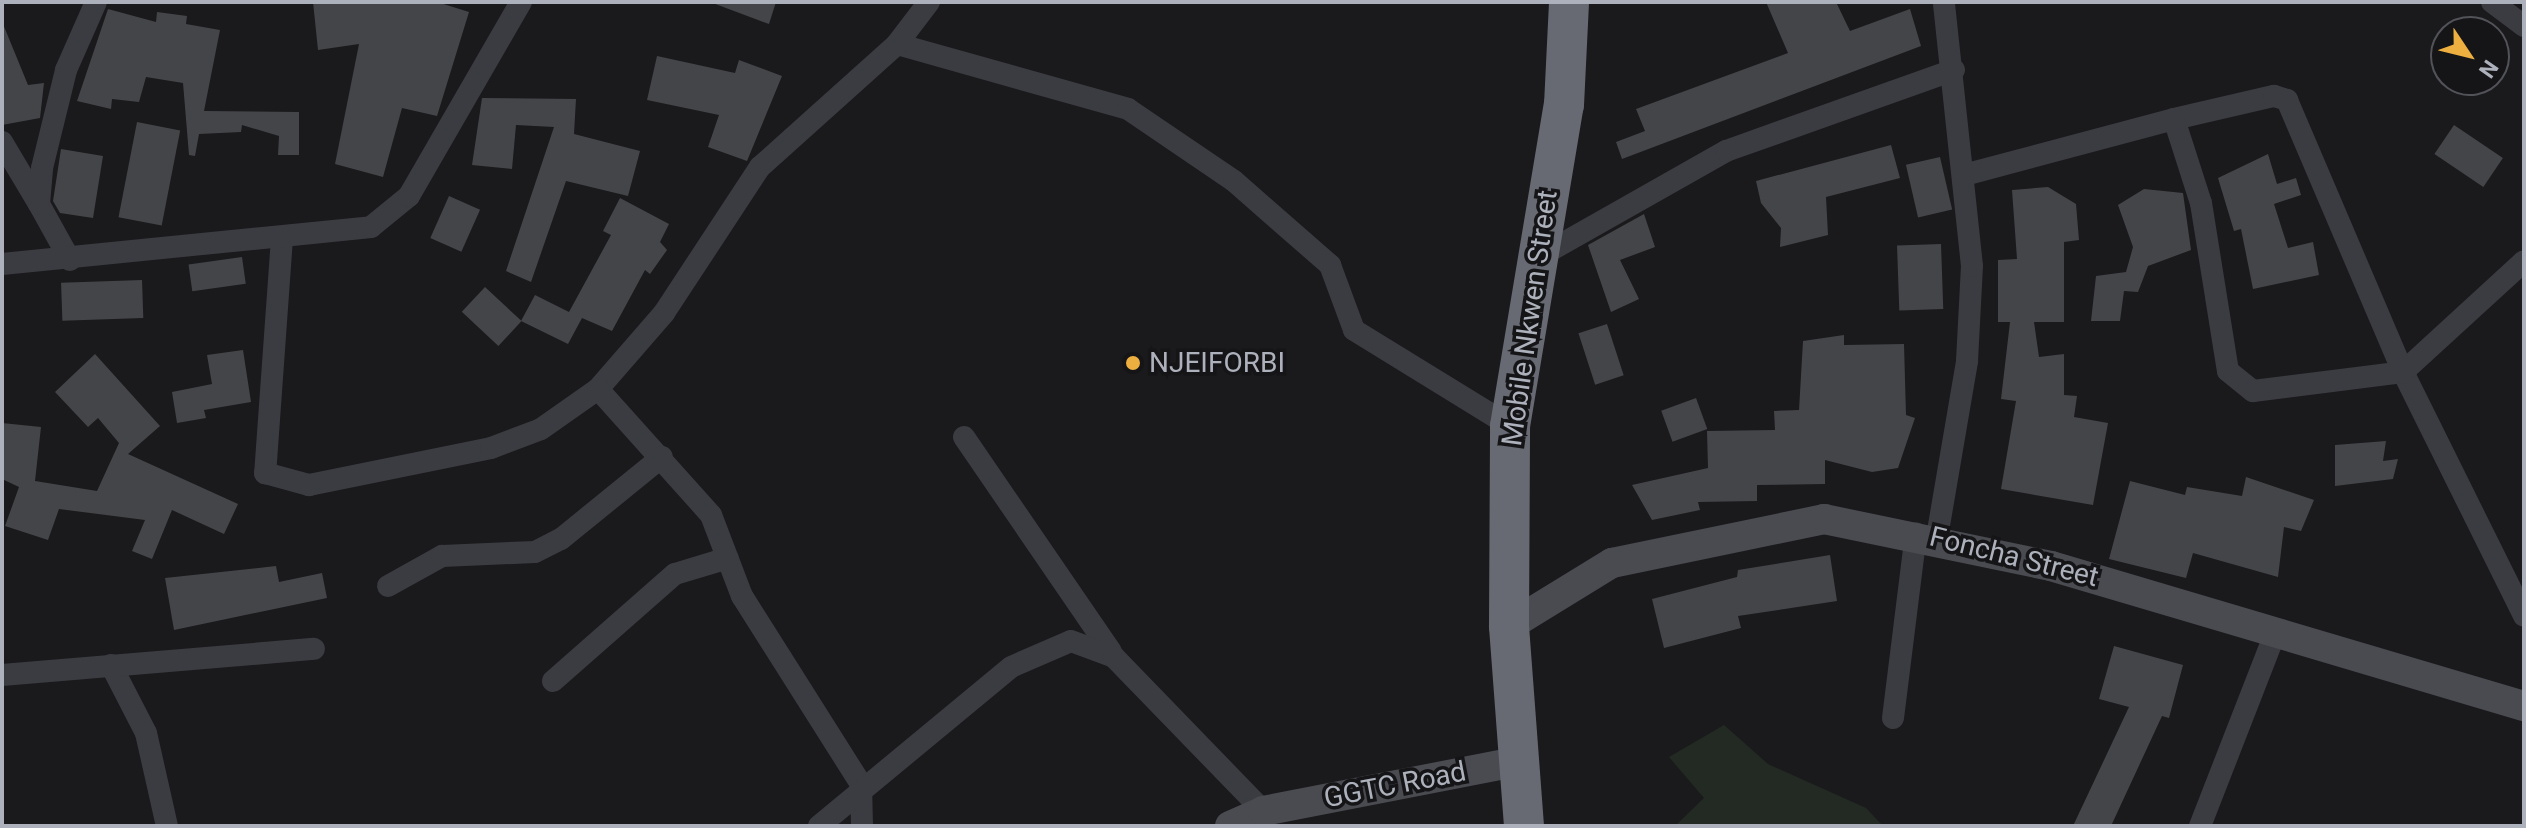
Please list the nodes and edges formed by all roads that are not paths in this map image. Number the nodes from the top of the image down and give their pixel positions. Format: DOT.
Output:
graph roads {
  1 [pos="96,2"];
  2 [pos="521,2"];
  3 [pos="929,2"];
  4 [pos="1569,2"];
  5 [pos="1944,2"];
  6 [pos="2492,2"];
  7 [pos="2524,26"];
  8 [pos="897,44"];
  9 [pos="1954,70"];
  10 [pos="2174,119"];
  11 [pos="2,142"];
  12 [pos="1964,175"];
  13 [pos="39,204"];
  14 [pos="282,238"];
  15 [pos="70,260"];
  16 [pos="1533,260"];
  17 [pos="2524,261"];
  18 [pos="2,264"];
  19 [pos="2403,372"];
  20 [pos="598,389"];
  21 [pos="1510,426"];
  22 [pos="964,437"];
  23 [pos="662,457"];
  24 [pos="1926,535"];
  25 [pos="728,558"];
  26 [pos="388,586"];
  27 [pos="2524,616"];
  28 [pos="1509,626"];
  29 [pos="2276,631"];
  30 [pos="314,649"];
  31 [pos="1114,657"];
  32 [pos="111,665"];
  33 [pos="2,675"];
  34 [pos="553,681"];
  35 [pos="2524,706"];
  36 [pos="1893,718"];
  37 [pos="1516,762"];
  38 [pos="861,784"];
  39 [pos="1263,811"];
  40 [pos="167,826"];
  41 [pos="819,826"];
  42 [pos="862,826"];
  43 [pos="1230,826"];
  44 [pos="1524,826"];
  45 [pos="2200,826"];
  1 -- 13 [label="street"];
  2 -- 14 [label="street"];
  3 -- 8 [label="street"];
  4 -- 16 [label="highway, Mobile Nkwen Street"];
  5 -- 9 [label="street"];
  6 -- 7 [label="street"];
  8 -- 20 [label="street"];
  8 -- 21 [label="street"];
  9 -- 12 [label="street"];
  9 -- 16 [label="street"];
  10 -- 12 [label="street"];
  10 -- 19 [label="street"];
  10 -- 19 [label="street"];
  11 -- 13 [label="street"];
  12 -- 24 [label="street"];
  13 -- 15 [label="street"];
  14 -- 15 [label="street"];
  14 -- 20 [label="street"];
  15 -- 18 [label="street"];
  16 -- 21 [label="highway, Mobile Nkwen Street"];
  17 -- 19 [label="street"];
  19 -- 27 [label="street"];
  20 -- 23 [label="street"];
  21 -- 28 [label="highway, Mobile Nkwen Street"];
  22 -- 31 [label="street"];
  23 -- 25 [label="street"];
  23 -- 26 [label="street"];
  24 -- 28 [label="main road, Foncha Street"];
  24 -- 29 [label="main road, Foncha Street"];
  24 -- 36 [label="street"];
  25 -- 34 [label="street"];
  25 -- 38 [label="street"];
  28 -- 37 [label="highway, Mobile Nkwen Street"];
  29 -- 35 [label="main road, Foncha Street"];
  29 -- 45 [label="street"];
  30 -- 32 [label="street"];
  31 -- 38 [label="street"];
  31 -- 39 [label="street"];
  32 -- 33 [label="street"];
  32 -- 40 [label="street"];
  37 -- 39 [label="main road, GGTC Road"];
  37 -- 44 [label="highway, Mobile Nkwen Street"];
  38 -- 41 [label="street"];
  38 -- 42 [label="street"];
  39 -- 43 [label="main road, GGTC Road"];
}
